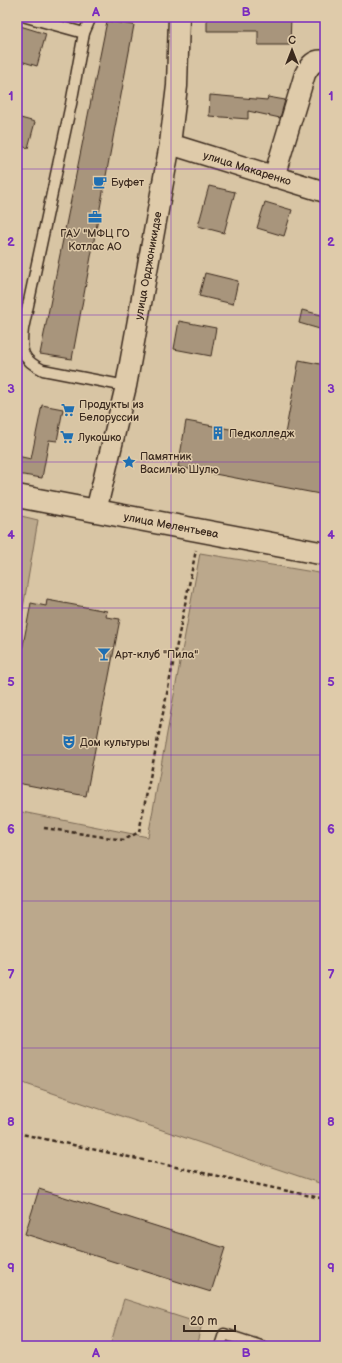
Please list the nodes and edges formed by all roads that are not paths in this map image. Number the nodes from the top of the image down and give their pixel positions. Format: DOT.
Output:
graph roads {
  1 [pos="26,17"];
  2 [pos="91,17"];
  3 [pos="179,17"];
  4 [pos="84,33"];
  5 [pos="325,61"];
  6 [pos="170,144"];
  7 [pos="274,177"];
  8 [pos="325,192"];
  9 [pos="126,386"];
  10 [pos="17,496"];
  11 [pos="96,511"];
  12 [pos="325,554"];
  13 [pos="220,1346"];
  14 [pos="261,1346"];
  1 -- 4 [label="lane"];
  2 -- 4 [label="lane"];
  3 -- 6 [label="street, улица Орджоникидзе"];
  4 -- 9 [label="lane"];
  5 -- 7 [label="street"];
  6 -- 7 [label="street, улица Макаренко"];
  6 -- 9 [label="street, улица Орджоникидзе"];
  7 -- 8 [label="street, улица Макаренко"];
  9 -- 11 [label="street, улица Орджоникидзе"];
  10 -- 11 [label="street, улица Мелентьева"];
  11 -- 12 [label="street, улица Мелентьева"];
  13 -- 14 [label="lane"];
}
